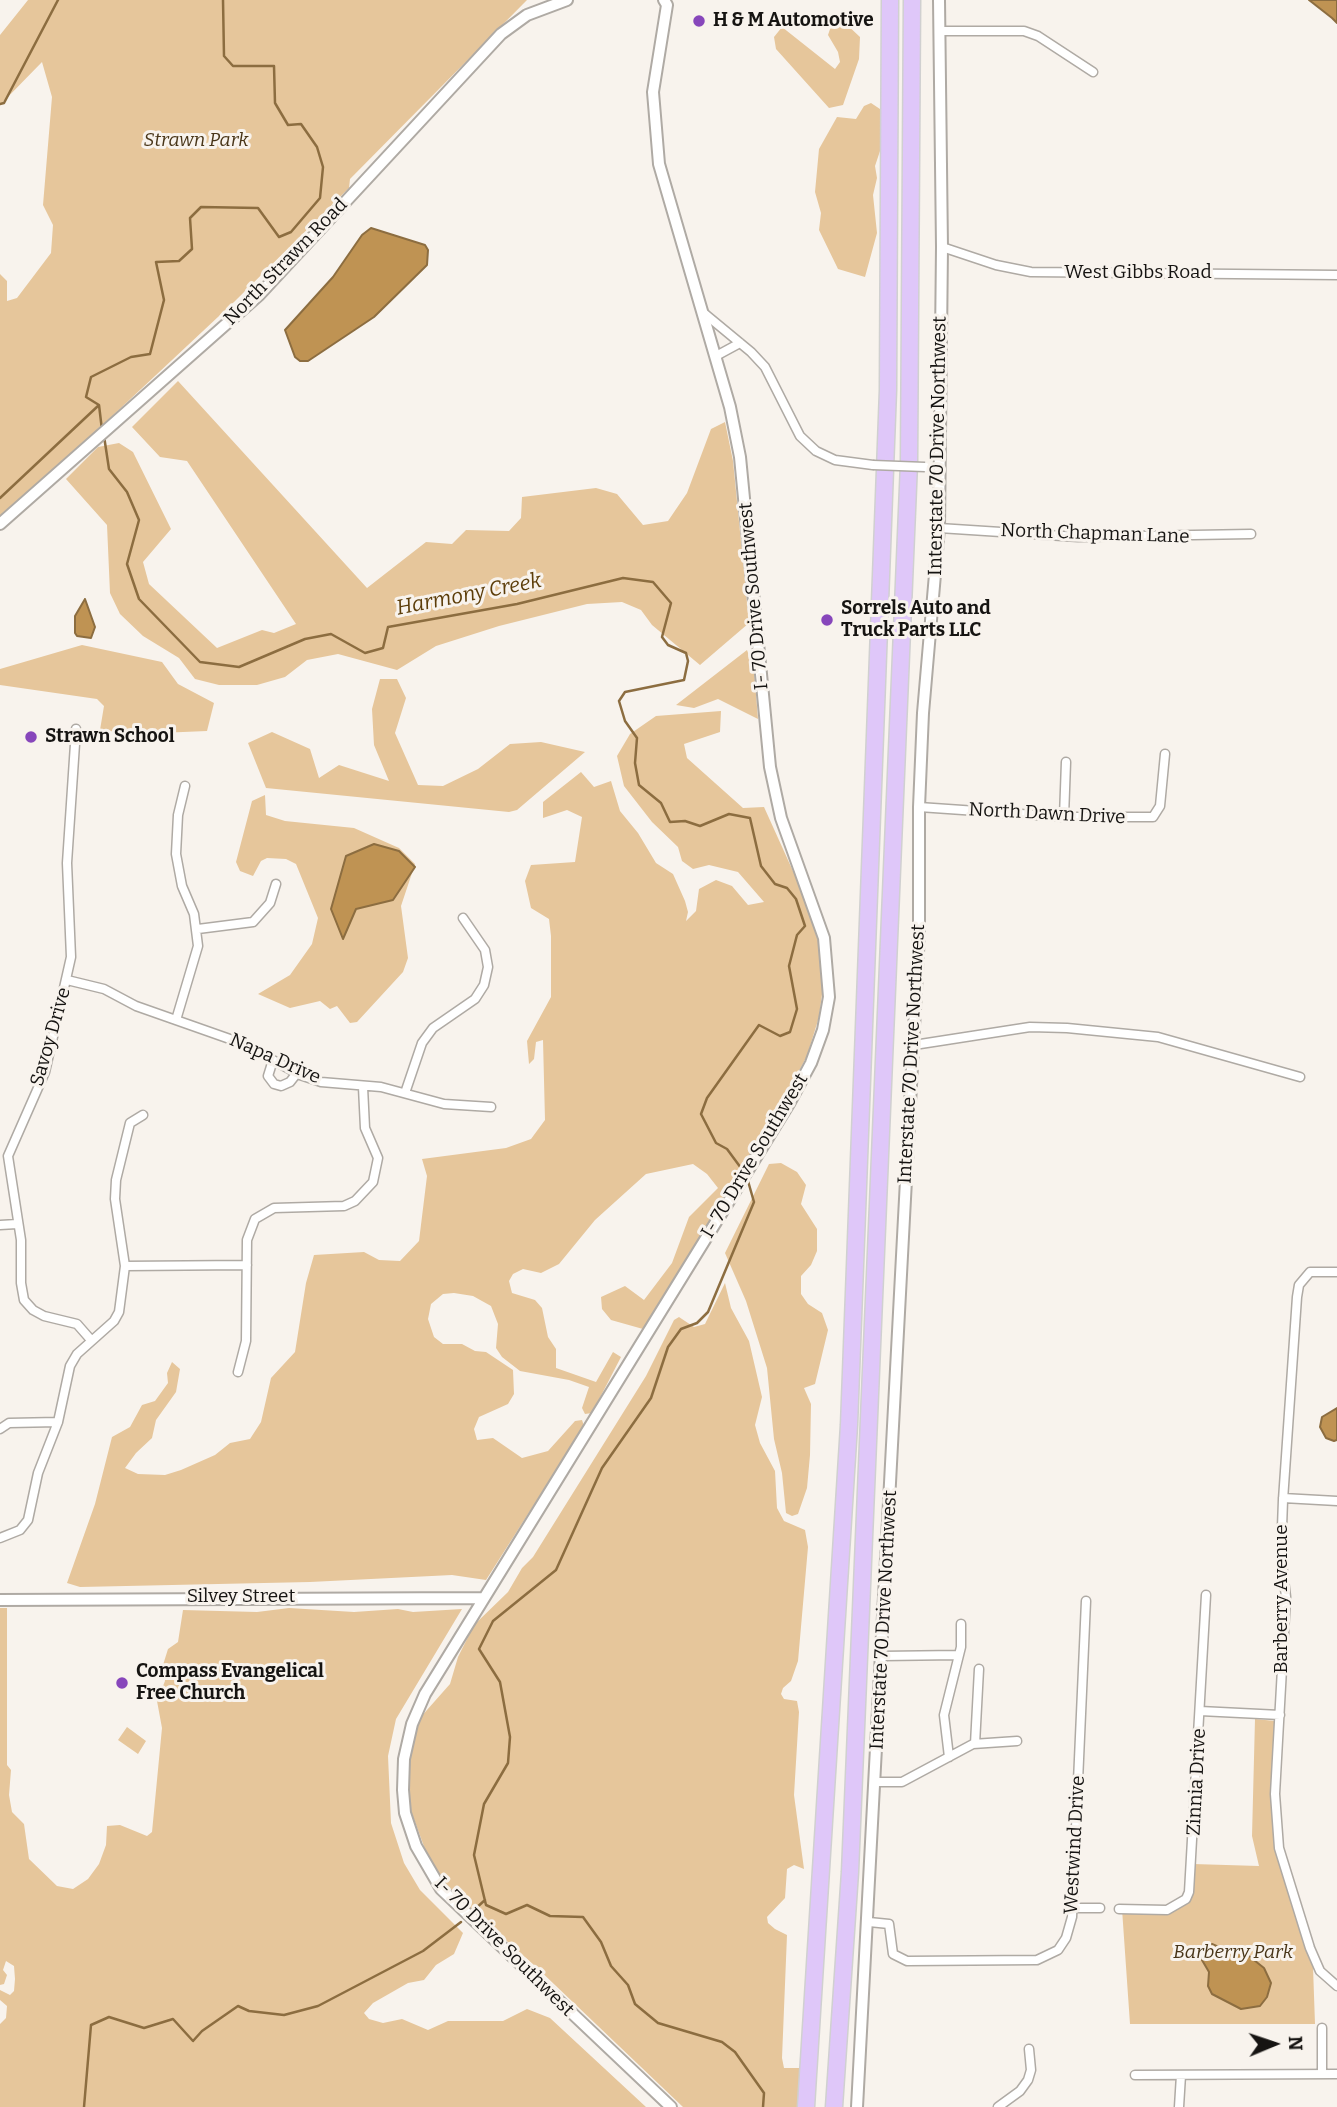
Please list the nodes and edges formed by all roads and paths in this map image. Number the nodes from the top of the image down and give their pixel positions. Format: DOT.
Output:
graph roads {
  1 [pos="567,0"];
  2 [pos="890,0"];
  3 [pos="912,0"];
  4 [pos="939,0"];
  5 [pos="666,2"];
  6 [pos="940,32"];
  7 [pos="1093,72"];
  8 [pos="943,247"];
  9 [pos="1337,275"];
  10 [pos="705,314"];
  11 [pos="740,343"];
  12 [pos="716,356"];
  13 [pos="939,468"];
  14 [pos="0,524"];
  15 [pos="939,528"];
  16 [pos="1251,534"];
  17 [pos="76,729"];
  18 [pos="1165,754"];
  19 [pos="1066,762"];
  20 [pos="185,786"];
  21 [pos="919,807"];
  22 [pos="1064,817"];
  23 [pos="276,884"];
  24 [pos="463,918"];
  25 [pos="198,929"];
  26 [pos="67,980"];
  27 [pos="176,1020"];
  28 [pos="914,1045"];
  29 [pos="273,1060"];
  30 [pos="297,1073"];
  31 [pos="1300,1077"];
  32 [pos="363,1087"];
  33 [pos="405,1093"];
  34 [pos="491,1107"];
  35 [pos="143,1115"];
  36 [pos="17,1224"];
  37 [pos="0,1225"];
  38 [pos="247,1265"];
  39 [pos="125,1266"];
  40 [pos="1337,1272"];
  41 [pos="91,1340"];
  42 [pos="238,1372"];
  43 [pos="58,1422"];
  44 [pos="0,1429"];
  45 [pos="1283,1498"];
  46 [pos="1337,1502"];
  47 [pos="0,1538"];
  48 [pos="1206,1595"];
  49 [pos="482,1598"];
  50 [pos="0,1600"];
  51 [pos="1086,1601"];
  52 [pos="961,1623"];
  53 [pos="958,1655"];
  54 [pos="882,1656"];
  55 [pos="979,1669"];
  56 [pos="1200,1710"];
  57 [pos="1280,1715"];
  58 [pos="1017,1741"];
  59 [pos="975,1744"];
  60 [pos="948,1757"];
  61 [pos="876,1782"];
  62 [pos="1073,1908"];
  63 [pos="1100,1909"];
  64 [pos="1119,1909"];
  65 [pos="869,1922"];
  66 [pos="1337,1986"];
  67 [pos="1322,2028"];
  68 [pos="1029,2049"];
  69 [pos="1322,2074"];
  70 [pos="1337,2074"];
  71 [pos="1135,2075"];
  72 [pos="1181,2075"];
  73 [pos="671,2107"];
  74 [pos="806,2107"];
  75 [pos="834,2107"];
  76 [pos="857,2107"];
  77 [pos="998,2107"];
  78 [pos="1179,2107"];
  1 -- 14 [label="street, North Strawn Road"];
  2 -- 74 [label="highway"];
  3 -- 75 [label="highway"];
  4 -- 6 [label="street, Interstate 70 Drive Northwest"];
  5 -- 10 [label="street, I- 70 Drive Southwest"];
  6 -- 7 [label="street"];
  6 -- 8 [label="street, Interstate 70 Drive Northwest"];
  8 -- 9 [label="street, West Gibbs Road"];
  8 -- 13 [label="street, Interstate 70 Drive Northwest"];
  10 -- 11 [label="street"];
  10 -- 12 [label="street, I- 70 Drive Southwest"];
  11 -- 12 [label="street"];
  11 -- 13 [label="street, bridge"];
  12 -- 49 [label="street, I- 70 Drive Southwest"];
  13 -- 15 [label="street, Interstate 70 Drive Northwest"];
  15 -- 16 [label="street, North Chapman Lane"];
  15 -- 21 [label="street, Interstate 70 Drive Northwest"];
  17 -- 26 [label="street, Savoy Drive"];
  18 -- 22 [label="street, North Dawn Drive"];
  19 -- 22 [label="street"];
  20 -- 25 [label="street"];
  21 -- 22 [label="street, North Dawn Drive"];
  21 -- 28 [label="street, Interstate 70 Drive Northwest"];
  23 -- 25 [label="street"];
  24 -- 33 [label="street"];
  25 -- 27 [label="street"];
  26 -- 27 [label="street, Napa Drive"];
  26 -- 36 [label="street, Savoy Drive"];
  27 -- 29 [label="street, Napa Drive"];
  28 -- 31 [label="street"];
  28 -- 54 [label="street, Interstate 70 Drive Northwest"];
  29 -- 30 [label="street, Napa Drive"];
  29 -- 30 [label="street"];
  30 -- 32 [label="street, Napa Drive"];
  32 -- 33 [label="street, Napa Drive"];
  32 -- 38 [label="street"];
  33 -- 34 [label="street, Napa Drive"];
  35 -- 39 [label="street"];
  36 -- 37 [label="street"];
  36 -- 41 [label="street, Savoy Drive"];
  38 -- 39 [label="street"];
  38 -- 42 [label="street"];
  39 -- 41 [label="street"];
  40 -- 45 [label="street, Barberry Avenue"];
  41 -- 43 [label="street"];
  43 -- 44 [label="street"];
  43 -- 47 [label="street"];
  45 -- 46 [label="street"];
  45 -- 57 [label="street, Barberry Avenue"];
  48 -- 56 [label="street, Zinnia Drive"];
  49 -- 50 [label="street, Silvey Street"];
  49 -- 73 [label="street, I- 70 Drive Southwest"];
  51 -- 62 [label="street, Westwind Drive"];
  52 -- 53 [label="street"];
  53 -- 54 [label="street"];
  53 -- 60 [label="street"];
  54 -- 61 [label="street, Interstate 70 Drive Northwest"];
  55 -- 59 [label="street"];
  56 -- 57 [label="street"];
  56 -- 64 [label="street, Zinnia Drive"];
  57 -- 66 [label="street, Barberry Avenue"];
  58 -- 59 [label="street"];
  59 -- 60 [label="street"];
  60 -- 61 [label="street"];
  61 -- 65 [label="street, Interstate 70 Drive Northwest"];
  62 -- 63 [label="street"];
  62 -- 65 [label="street, Westwind Drive"];
  65 -- 76 [label="street, Interstate 70 Drive Northwest"];
  67 -- 69 [label="street"];
  68 -- 77 [label="street"];
  69 -- 70 [label="street"];
  69 -- 72 [label="street"];
  71 -- 72 [label="street"];
  72 -- 78 [label="street"];
}
